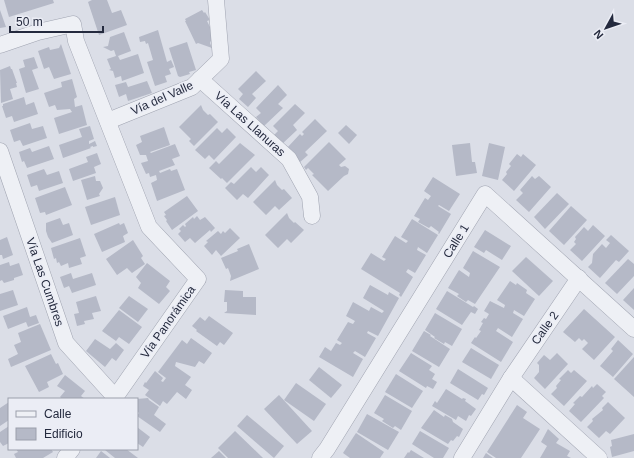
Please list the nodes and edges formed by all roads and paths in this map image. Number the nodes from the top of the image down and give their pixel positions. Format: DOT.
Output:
graph roads {
  1 [pos="216,0"];
  2 [pos="0,45"];
  3 [pos="200,79"];
  4 [pos="108,121"];
  5 [pos="0,153"];
  6 [pos="312,216"];
  7 [pos="579,278"];
  8 [pos="634,329"];
  9 [pos="511,378"];
  10 [pos="114,398"];
  11 [pos="71,450"];
  12 [pos="65,458"];
  13 [pos="320,458"];
  14 [pos="462,458"];
  15 [pos="599,458"];
  1 -- 3 [label="street, Vía del Valle"];
  2 -- 4 [label="street"];
  3 -- 4 [label="street, Vía del Valle"];
  3 -- 6 [label="street, Vía Las Llanuras"];
  4 -- 10 [label="street, Vía Panorámica"];
  5 -- 10 [label="street, Vía Las Cumbres"];
  7 -- 8 [label="street, Calle 1"];
  7 -- 9 [label="street, Calle 2"];
  7 -- 13 [label="street, Calle 1"];
  9 -- 14 [label="street, Calle 2"];
  9 -- 15 [label="street"];
  11 -- 12 [label="street"];
}
